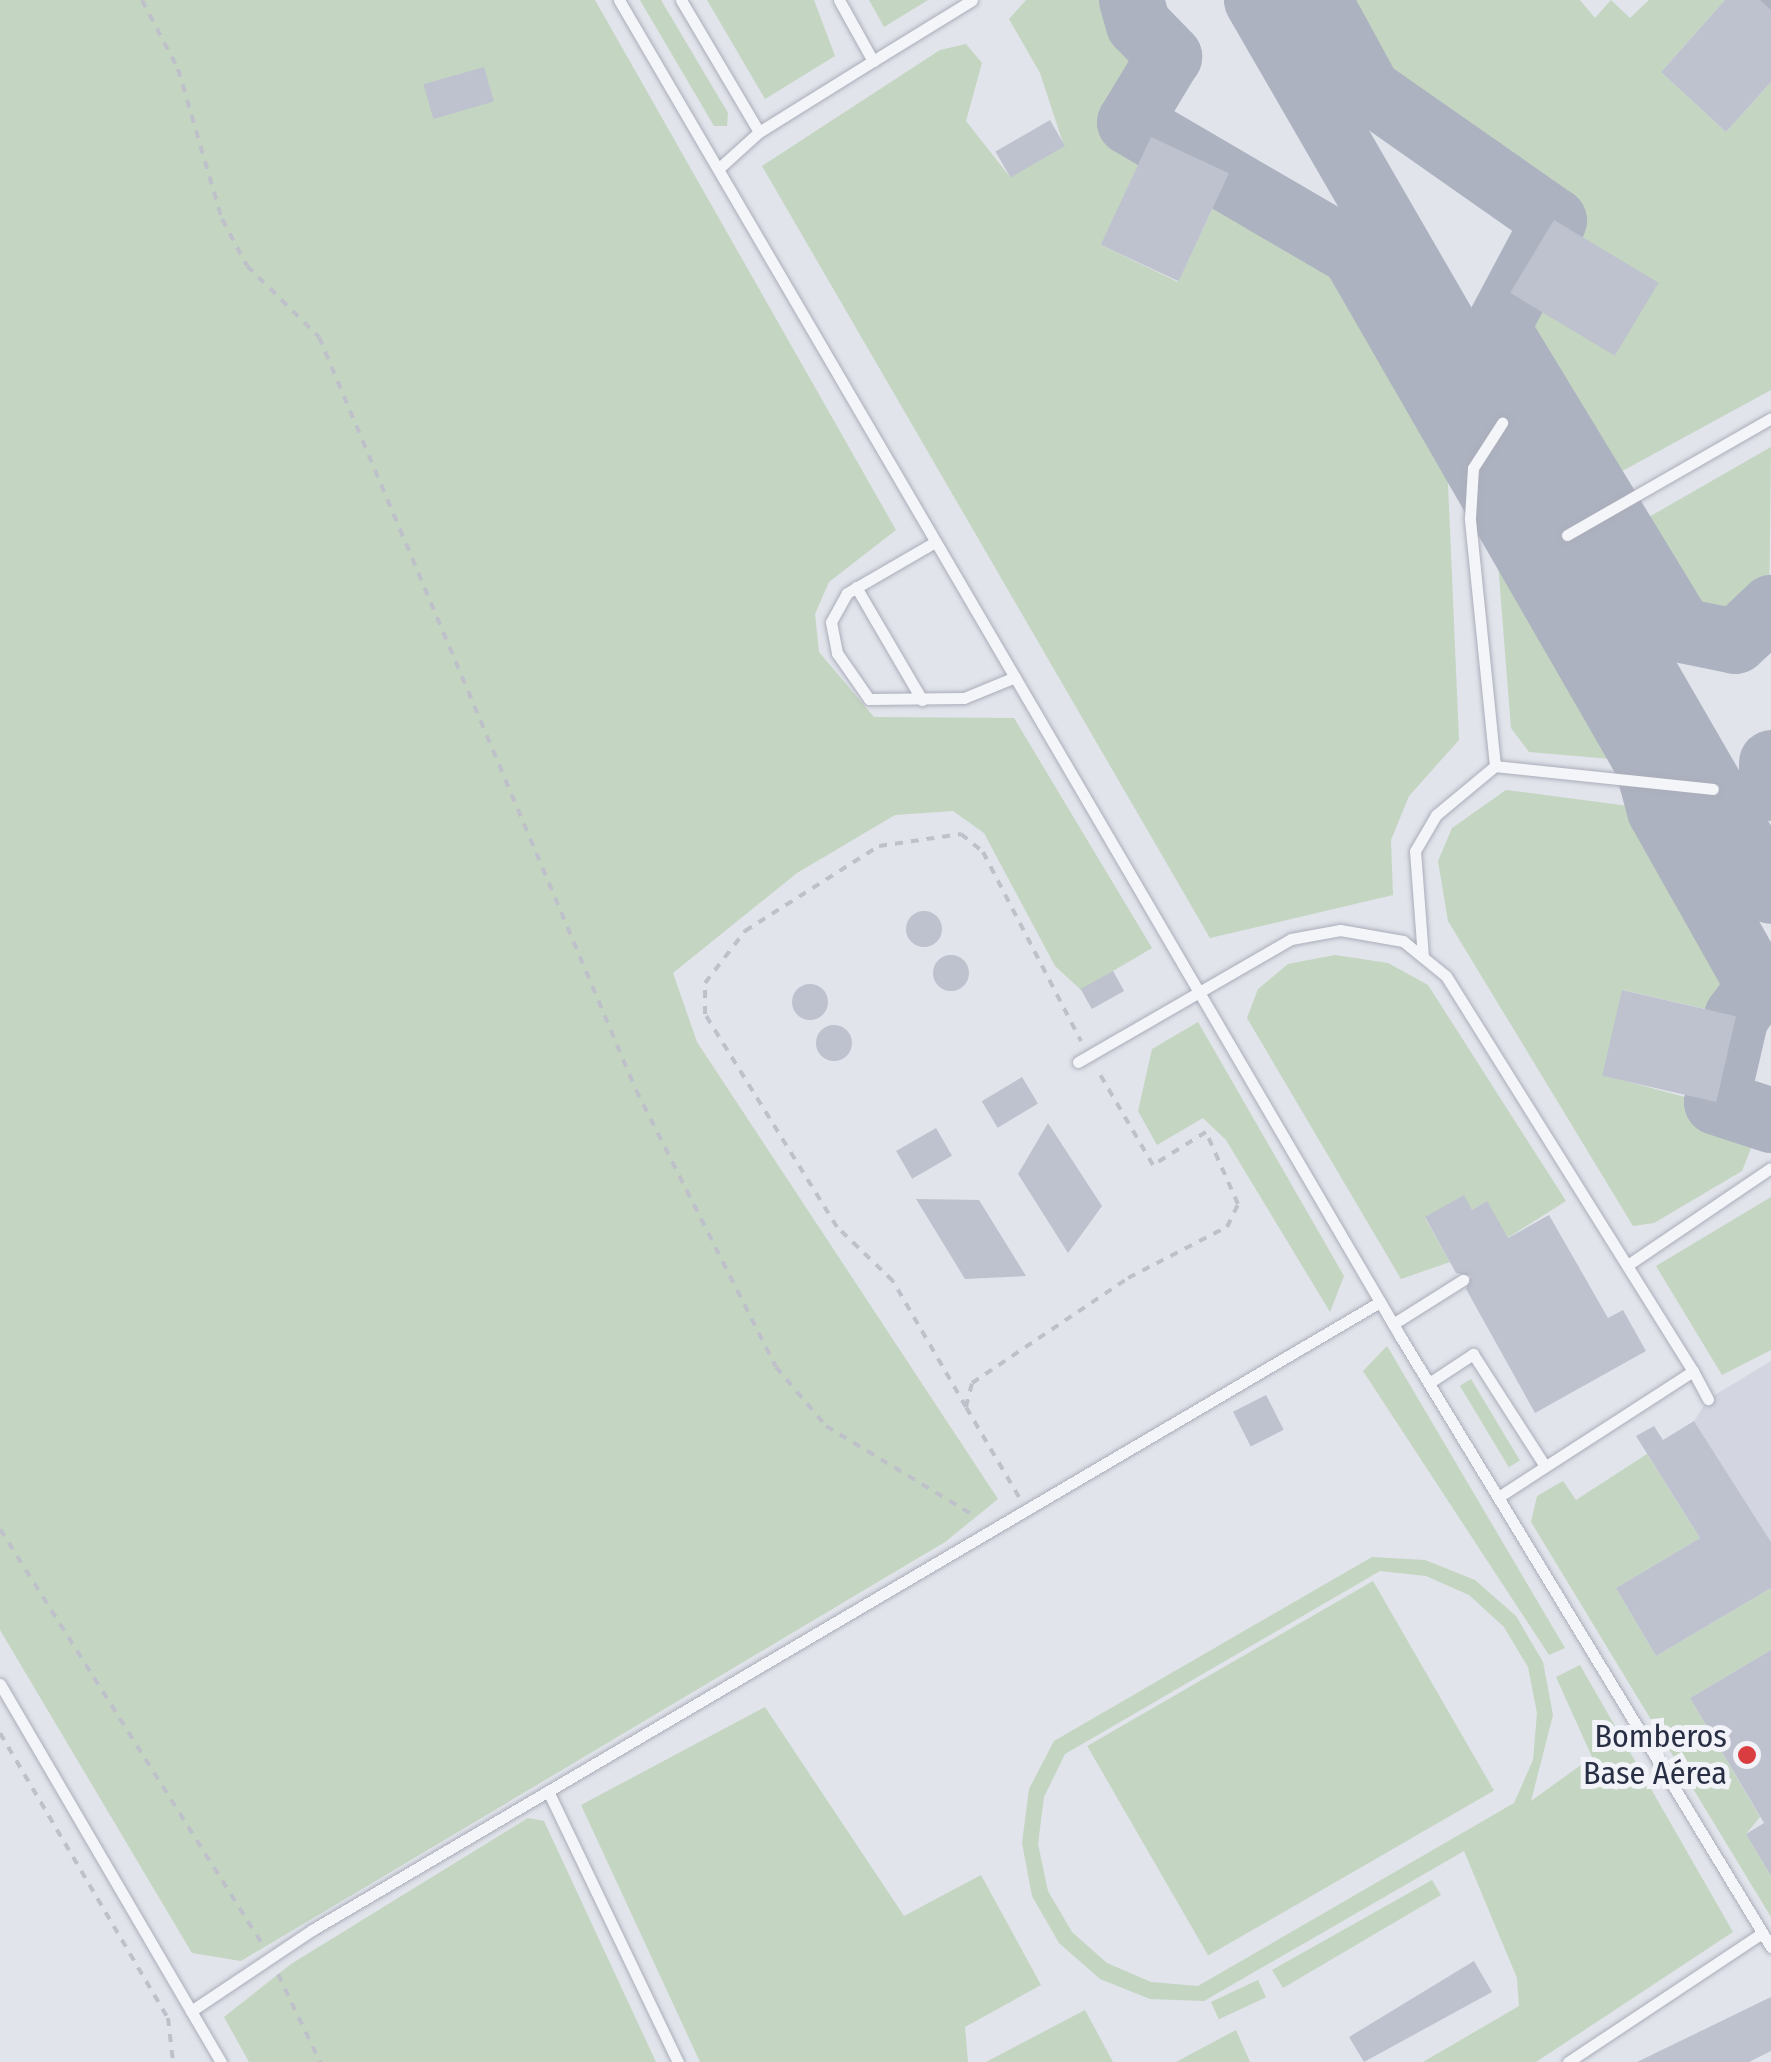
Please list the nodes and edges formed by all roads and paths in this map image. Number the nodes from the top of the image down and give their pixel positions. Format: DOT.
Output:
graph roads {
  1 [pos="142,0"];
  2 [pos="619,0"];
  3 [pos="681,0"];
  4 [pos="839,0"];
  5 [pos="972,0"];
  6 [pos="873,60"];
  7 [pos="759,132"];
  8 [pos="718,169"];
  9 [pos="1771,418"];
  10 [pos="1502,423"];
  11 [pos="1568,535"];
  12 [pos="935,542"];
  13 [pos="856,588"];
  14 [pos="1015,677"];
  15 [pos="922,700"];
  16 [pos="1495,766"];
  17 [pos="1713,789"];
  18 [pos="1423,957"];
  19 [pos="1199,990"];
  20 [pos="1083,1059"];
  21 [pos="1771,1168"];
  22 [pos="1629,1264"];
  23 [pos="1463,1280"];
  24 [pos="1380,1302"];
  25 [pos="1393,1324"];
  26 [pos="1693,1370"];
  27 [pos="1429,1383"];
  28 [pos="1708,1400"];
  29 [pos="966,1407"];
  30 [pos="1545,1466"];
  31 [pos="1498,1496"];
  32 [pos="1027,1509"];
  33 [pos="997,1527"];
  34 [pos="0,1529"];
  35 [pos="0,1684"];
  36 [pos="0,1732"];
  37 [pos="548,1790"];
  38 [pos="1762,1932"];
  39 [pos="1771,1947"];
  40 [pos="270,1957"];
  41 [pos="191,2010"];
  42 [pos="173,2062"];
  43 [pos="221,2062"];
  44 [pos="320,2062"];
  45 [pos="678,2062"];
  46 [pos="1568,2062"];
  1 -- 33 [label="path"];
  2 -- 8 [label="lane"];
  3 -- 7 [label="lane"];
  4 -- 6 [label="lane"];
  5 -- 6 [label="lane"];
  6 -- 7 [label="lane"];
  7 -- 8 [label="lane"];
  8 -- 12 [label="lane"];
  9 -- 11 [label="lane"];
  10 -- 16 [label="lane"];
  12 -- 13 [label="lane"];
  12 -- 14 [label="lane"];
  13 -- 15 [label="lane"];
  13 -- 15 [label="lane"];
  14 -- 15 [label="lane"];
  14 -- 19 [label="lane"];
  16 -- 17 [label="lane"];
  16 -- 18 [label="lane"];
  18 -- 19 [label="lane"];
  18 -- 22 [label="lane"];
  19 -- 20 [label="lane"];
  19 -- 24 [label="lane"];
  20 -- 29 [label="path"];
  20 -- 29 [label="path"];
  21 -- 22 [label="lane"];
  22 -- 26 [label="lane"];
  23 -- 25 [label="lane"];
  24 -- 25 [label="lane"];
  24 -- 32 [label="lane"];
  25 -- 27 [label="lane"];
  26 -- 28 [label="lane"];
  26 -- 30 [label="lane"];
  27 -- 30 [label="lane"];
  27 -- 31 [label="lane"];
  29 -- 32 [label="path"];
  30 -- 31 [label="lane"];
  31 -- 38 [label="lane"];
  32 -- 33 [label="lane"];
  33 -- 37 [label="lane"];
  34 -- 40 [label="path"];
  35 -- 41 [label="lane"];
  36 -- 42 [label="path"];
  37 -- 40 [label="lane"];
  37 -- 45 [label="lane"];
  38 -- 39 [label="lane"];
  38 -- 46 [label="lane"];
  40 -- 41 [label="lane"];
  40 -- 44 [label="path"];
  41 -- 43 [label="lane"];
}
